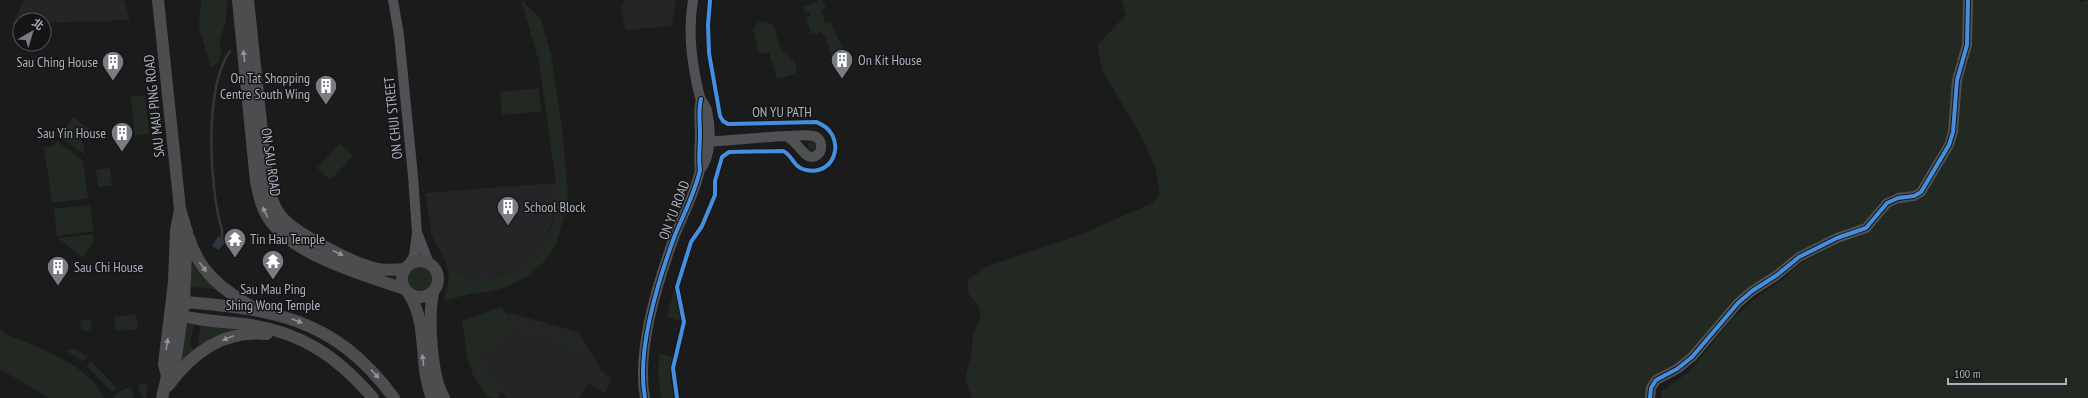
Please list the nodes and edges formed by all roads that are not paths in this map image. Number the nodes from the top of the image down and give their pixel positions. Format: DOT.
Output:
graph roads {
  1 [pos="158,0"];
  2 [pos="238,0"];
  3 [pos="248,0"];
  4 [pos="393,0"];
  5 [pos="693,0"];
  6 [pos="1968,0"];
  7 [pos="786,136"];
  8 [pos="810,136"];
  9 [pos="705,139"];
  10 [pos="801,148"];
  11 [pos="180,209"];
  12 [pos="187,232"];
  13 [pos="417,233"];
  14 [pos="429,263"];
  15 [pos="407,266"];
  16 [pos="407,292"];
  17 [pos="433,293"];
  18 [pos="176,305"];
  19 [pos="260,311"];
  20 [pos="183,317"];
  21 [pos="294,336"];
  22 [pos="168,376"];
  23 [pos="163,395"];
  24 [pos="373,398"];
  25 [pos="394,398"];
  26 [pos="432,398"];
  27 [pos="444,398"];
  28 [pos="645,398"];
  29 [pos="1650,398"];
  1 -- 11 [label="main road, SAU MAU PING ROAD"];
  16 -- 2 [label="main road, ON SAU ROAD, one-way"];
  3 -- 15 [label="main road, ON SAU ROAD, one-way"];
  4 -- 13 [label="street, ON CHUI STREET"];
  5 -- 9 [label="street, ON YU ROAD"];
  6 -- 29 [label="street"];
  7 -- 8 [label="street, ON YU PATH"];
  7 -- 9 [label="street, ON YU PATH"];
  7 -- 10 [label="street, ON YU PATH"];
  8 -- 10 [label="street, ON YU PATH"];
  8 -- 10 [label="street, ON YU PATH"];
  9 -- 28 [label="street, ON YU ROAD"];
  11 -- 12 [label="main road, SAU MAU PING ROAD"];
  11 -- 18 [label="main road, SAU MAU PING ROAD"];
  12 -- 18 [label="main road, SAU MAU PING ROAD"];
  12 -- 19 [label="main road, one-way"];
  13 -- 14 [label="street, ON CHUI STREET"];
  13 -- 15 [label="street, ON CHUI STREET"];
  14 -- 15 [label="main road"];
  14 -- 17 [label="main road"];
  15 -- 16 [label="main road"];
  16 -- 17 [label="main road"];
  26 -- 16 [label="main road, one-way"];
  17 -- 27 [label="main road"];
  18 -- 19 [label="main road"];
  18 -- 20 [label="main road, SAU MAU PING ROAD"];
  22 -- 18 [label="main road, SAU MAU PING ROAD, one-way"];
  19 -- 25 [label="main road, one-way"];
  20 -- 21 [label="main road"];
  20 -- 22 [label="main road, SAU MAU PING ROAD"];
  21 -- 23 [label="main road, one-way"];
  21 -- 24 [label="main road"];
  22 -- 23 [label="main road, SAU MAU PING ROAD"];
}
